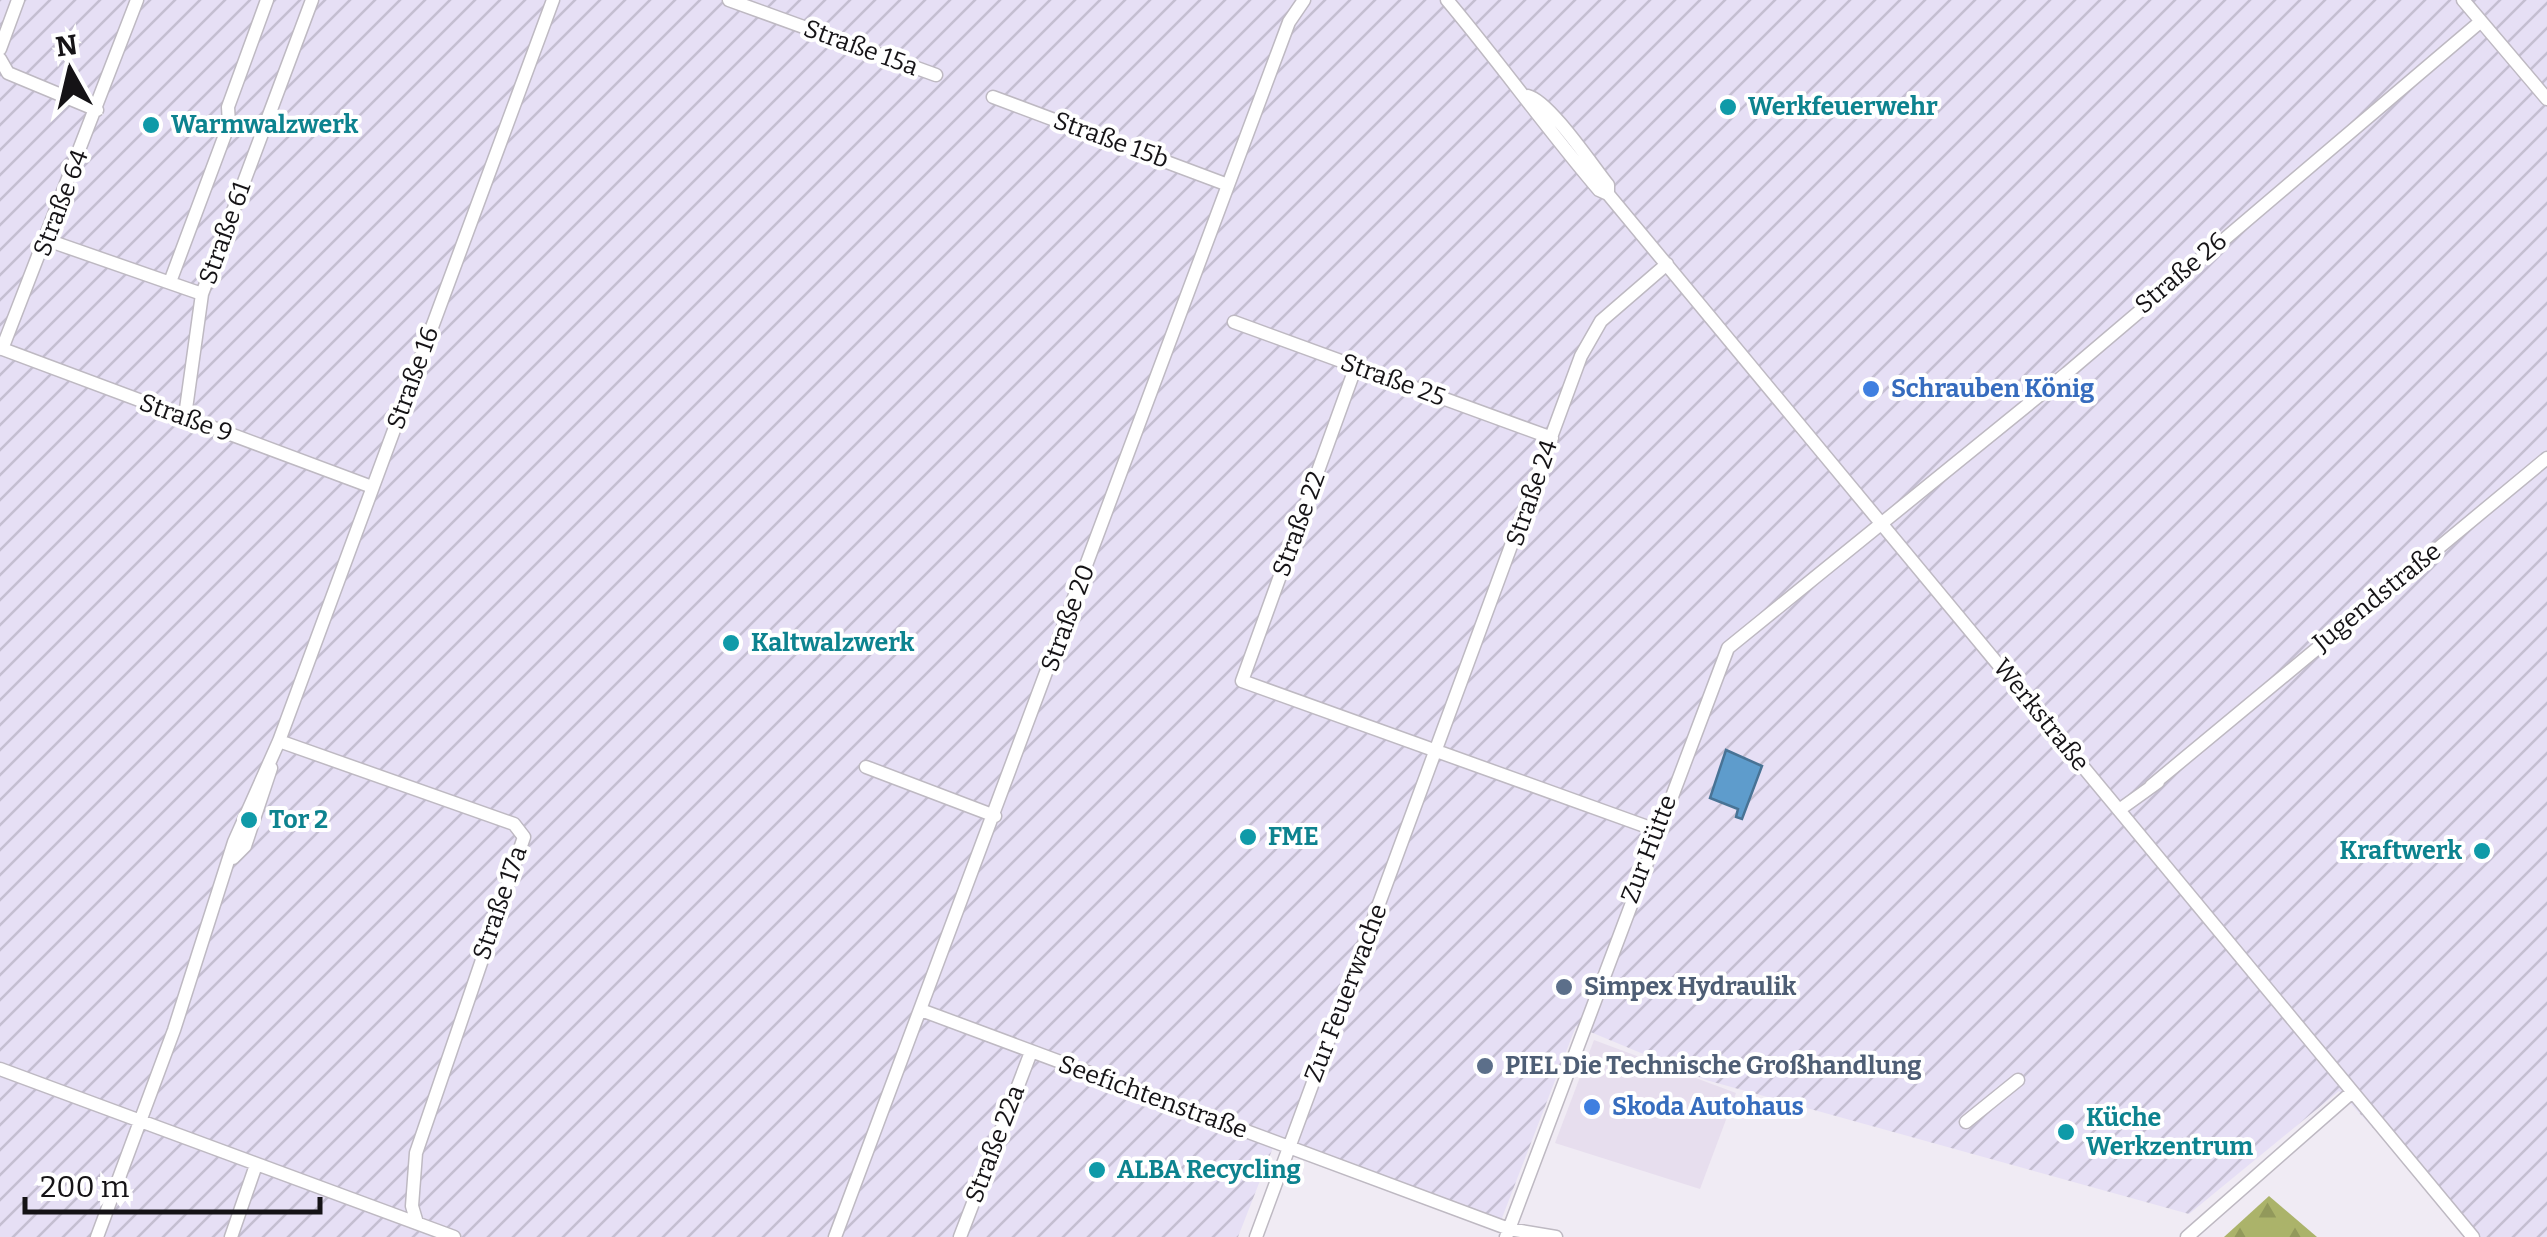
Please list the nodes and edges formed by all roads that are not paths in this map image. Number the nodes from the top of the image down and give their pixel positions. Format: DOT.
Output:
graph roads {
  1 [pos="18,0"];
  2 [pos="137,0"];
  3 [pos="267,0"];
  4 [pos="312,0"];
  5 [pos="553,0"];
  6 [pos="730,0"];
  7 [pos="1304,0"];
  8 [pos="1446,0"];
  9 [pos="2462,0"];
  10 [pos="760,5"];
  11 [pos="2480,22"];
  12 [pos="0,48"];
  13 [pos="0,59"];
  14 [pos="936,75"];
  15 [pos="993,97"];
  16 [pos="2547,99"];
  17 [pos="97,110"];
  18 [pos="1228,185"];
  19 [pos="47,240"];
  20 [pos="1667,264"];
  21 [pos="170,282"];
  22 [pos="202,294"];
  23 [pos="1234,322"];
  24 [pos="1,349"];
  25 [pos="1356,366"];
  26 [pos="184,416"];
  27 [pos="1552,438"];
  28 [pos="2547,458"];
  29 [pos="372,488"];
  30 [pos="1880,521"];
  31 [pos="279,741"];
  32 [pos="1438,750"];
  33 [pos="866,767"];
  34 [pos="2120,810"];
  35 [pos="995,816"];
  36 [pos="1656,830"];
  37 [pos="921,1010"];
  38 [pos="1030,1052"];
  39 [pos="0,1069"];
  40 [pos="2018,1080"];
  41 [pos="2351,1093"];
  42 [pos="140,1122"];
  43 [pos="1966,1122"];
  44 [pos="1289,1147"];
  45 [pos="256,1165"];
  46 [pos="418,1223"];
  47 [pos="1508,1233"];
  48 [pos="97,1237"];
  49 [pos="230,1237"];
  50 [pos="454,1237"];
  51 [pos="834,1237"];
  52 [pos="960,1237"];
  53 [pos="1256,1237"];
  54 [pos="1556,1237"];
  55 [pos="2187,1237"];
  56 [pos="2473,1237"];
  1 -- 12 [label="street"];
  2 -- 17 [label="street, Straße 64"];
  3 -- 21 [label="street"];
  4 -- 22 [label="street, Straße 61"];
  5 -- 29 [label="street, Straße 16"];
  6 -- 10 [label="street, Straße 15a"];
  7 -- 18 [label="street, Straße 20"];
  8 -- 20 [label="street, Werkstraße"];
  9 -- 11 [label="street"];
  10 -- 14 [label="street, Straße 15a"];
  11 -- 16 [label="street"];
  11 -- 30 [label="street, Straße 26"];
  13 -- 17 [label="street"];
  15 -- 18 [label="street, Straße 15b"];
  17 -- 19 [label="street, Straße 64"];
  18 -- 35 [label="street, Straße 20"];
  19 -- 21 [label="street"];
  19 -- 24 [label="street, Straße 64"];
  20 -- 27 [label="street, Straße 24"];
  20 -- 30 [label="street, Werkstraße"];
  21 -- 22 [label="street"];
  22 -- 26 [label="street, Straße 61"];
  23 -- 25 [label="street, Straße 25"];
  24 -- 26 [label="street, Straße 9"];
  25 -- 27 [label="street, Straße 25"];
  25 -- 32 [label="street, Straße 22"];
  26 -- 29 [label="street, Straße 9"];
  27 -- 32 [label="street, Straße 24"];
  28 -- 34 [label="street, Jugendstraße"];
  29 -- 31 [label="street, Straße 16"];
  30 -- 34 [label="street, Werkstraße"];
  30 -- 36 [label="street, Zur Hütte"];
  31 -- 42 [label="street, Straße 16"];
  31 -- 46 [label="street, Straße 17a"];
  32 -- 36 [label="street"];
  32 -- 44 [label="street, Zur Feuerwache"];
  33 -- 35 [label="street"];
  34 -- 41 [label="street, Werkstraße"];
  35 -- 37 [label="street, Straße 20"];
  36 -- 47 [label="street, Zur Hütte"];
  37 -- 38 [label="street, Seefichtenstraße"];
  37 -- 51 [label="street, Straße 20"];
  38 -- 44 [label="street, Seefichtenstraße"];
  38 -- 52 [label="street, Straße 22a"];
  39 -- 42 [label="street"];
  40 -- 43 [label="street"];
  41 -- 55 [label="street"];
  41 -- 56 [label="street, Werkstraße"];
  42 -- 45 [label="street"];
  42 -- 48 [label="street, Straße 16"];
  44 -- 47 [label="street, Seefichtenstraße"];
  44 -- 53 [label="street, Zur Feuerwache"];
  45 -- 46 [label="street"];
  45 -- 49 [label="street"];
  46 -- 50 [label="street"];
  47 -- 54 [label="street, Seefichtenstraße"];
}
